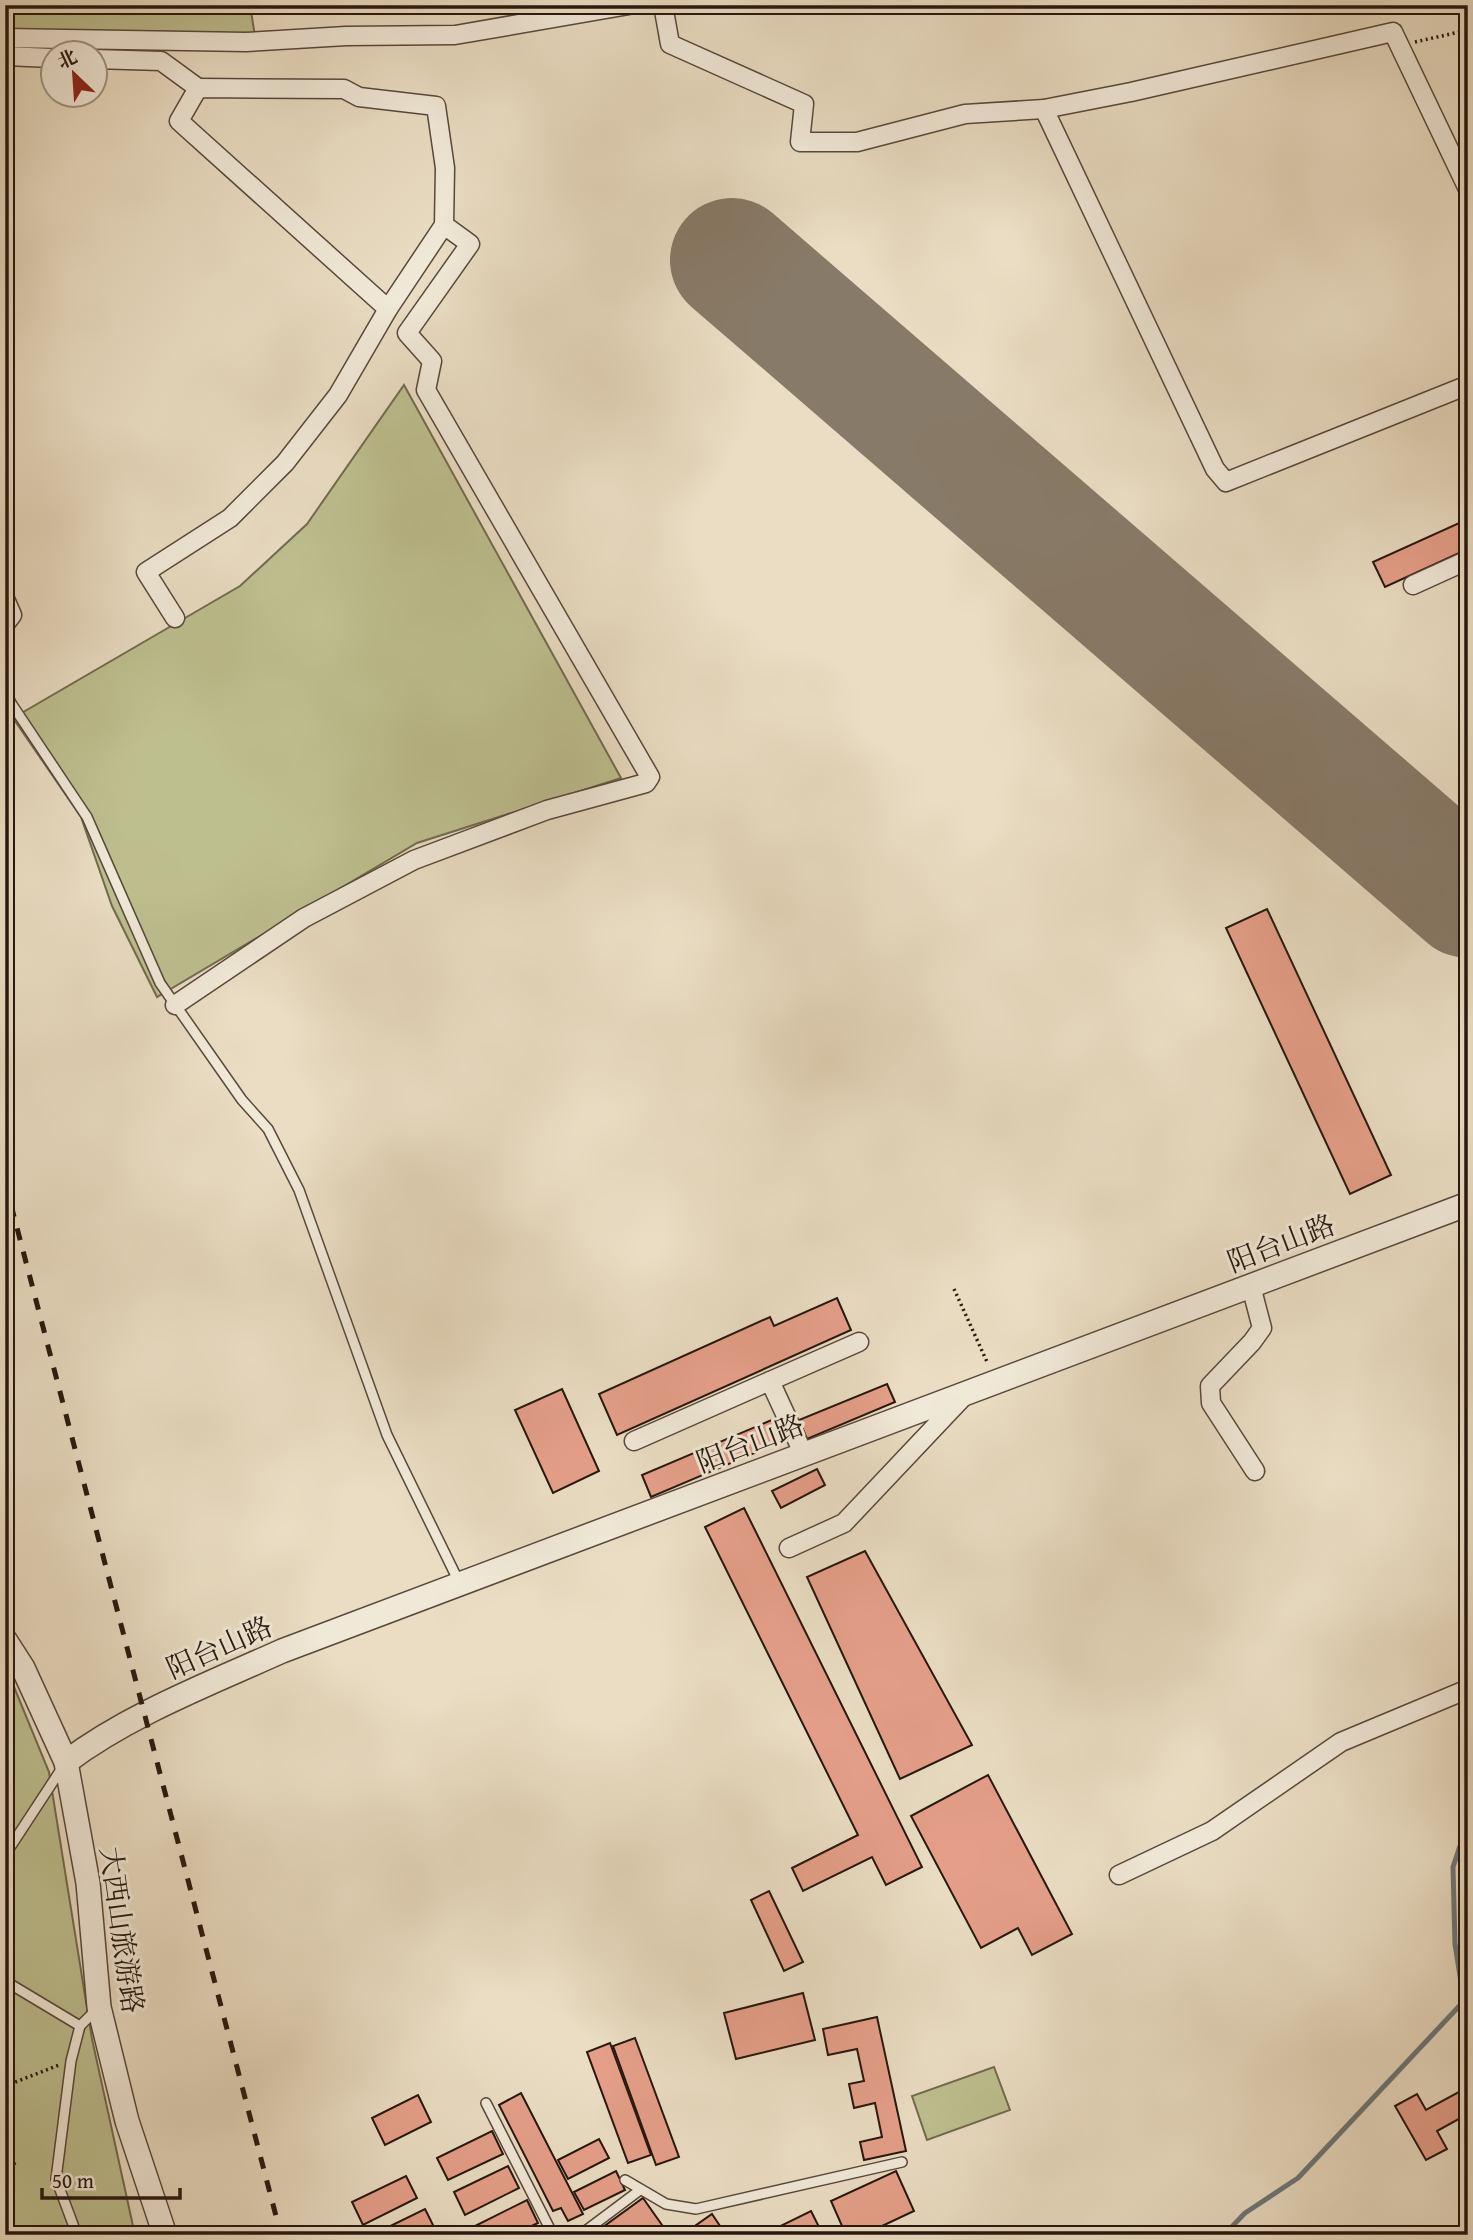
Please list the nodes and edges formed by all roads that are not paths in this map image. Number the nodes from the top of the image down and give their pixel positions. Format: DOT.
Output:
graph roads {
  1 [pos="629,5"];
  2 [pos="663,5"];
  3 [pos="5,38"];
  4 [pos="5,56"];
  5 [pos="38,57"];
  6 [pos="108,59"];
  7 [pos="198,88"];
  8 [pos="1044,110"];
  9 [pos="1468,189"];
  10 [pos="444,225"];
  11 [pos="388,309"];
  12 [pos="1468,385"];
  13 [pos="1468,560"];
  14 [pos="1413,585"];
  15 [pos="5,599"];
  16 [pos="175,618"];
  17 [pos="5,624"];
  18 [pos="5,690"];
  19 [pos="175,1004"];
  20 [pos="1468,1205"];
  21 [pos="1251,1286"];
  22 [pos="859,1342"];
  23 [pos="770,1381"];
  24 [pos="966,1394"];
  25 [pos="634,1441"];
  26 [pos="804,1455"];
  27 [pos="1255,1471"];
  28 [pos="789,1548"];
  29 [pos="460,1583"];
  30 [pos="5,1640"];
  31 [pos="1468,1689"];
  32 [pos="66,1762"];
  33 [pos="5,1854"];
  34 [pos="1119,1875"];
  35 [pos="5,1981"];
  36 [pos="99,2007"];
  37 [pos="80,2026"];
  38 [pos="486,2103"];
  39 [pos="902,2162"];
  40 [pos="625,2180"];
  41 [pos="640,2190"];
  42 [pos="76,2235"];
  43 [pos="165,2235"];
  44 [pos="553,2235"];
  45 [pos="580,2235"];
  1 -- 3 [label="street"];
  2 -- 8 [label="street"];
  4 -- 5 [label="street"];
  6 -- 7 [label="street"];
  7 -- 10 [label="street"];
  7 -- 11 [label="street"];
  8 -- 9 [label="street"];
  8 -- 12 [label="street"];
  10 -- 11 [label="street"];
  10 -- 19 [label="street"];
  11 -- 16 [label="street"];
  13 -- 14 [label="street"];
  15 -- 17 [label="street"];
  18 -- 19 [label="lane"];
  19 -- 29 [label="lane"];
  20 -- 21 [label="street, 阳台山路"];
  21 -- 24 [label="street, 阳台山路"];
  21 -- 27 [label="street"];
  22 -- 23 [label="street"];
  23 -- 25 [label="street"];
  23 -- 26 [label="street"];
  24 -- 26 [label="street, 阳台山路"];
  24 -- 28 [label="street"];
  26 -- 29 [label="street, 阳台山路"];
  29 -- 32 [label="street, 阳台山路"];
  30 -- 32 [label="street, 大西山旅游路"];
  31 -- 34 [label="street"];
  32 -- 33 [label="lane"];
  32 -- 36 [label="street, 大西山旅游路"];
  35 -- 37 [label="lane"];
  36 -- 37 [label="lane"];
  36 -- 43 [label="street, 大西山旅游路"];
  37 -- 42 [label="lane"];
  38 -- 44 [label="lane"];
  39 -- 41 [label="lane"];
  40 -- 41 [label="lane"];
  41 -- 45 [label="lane"];
}
